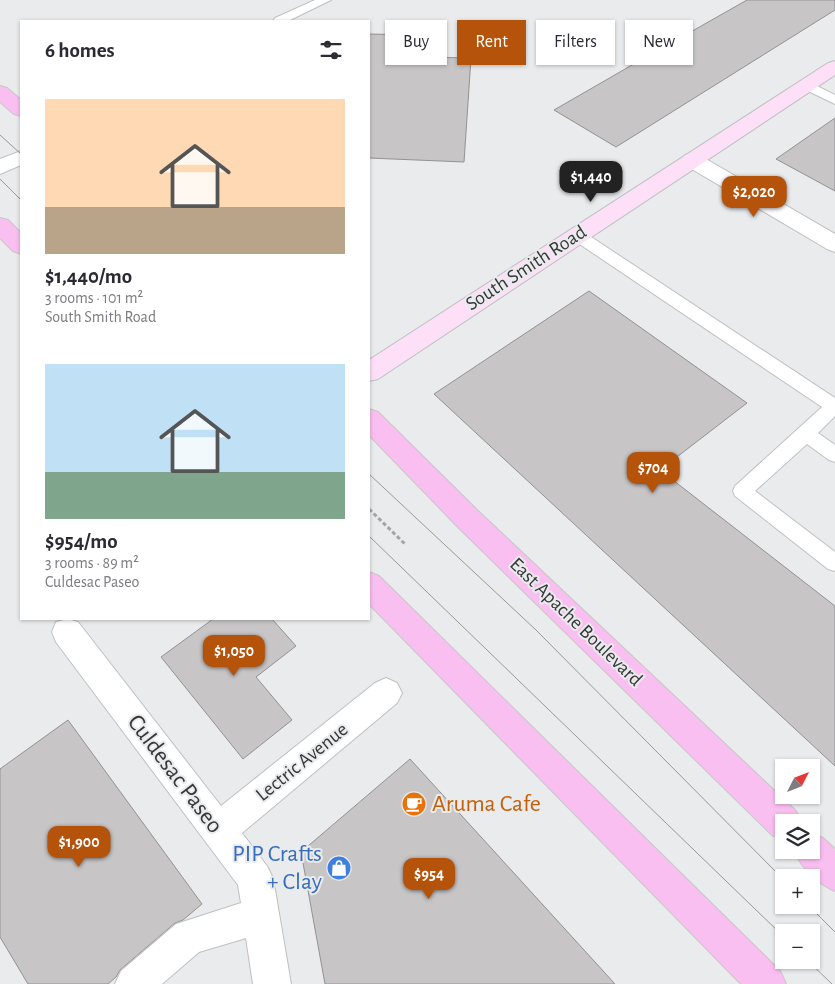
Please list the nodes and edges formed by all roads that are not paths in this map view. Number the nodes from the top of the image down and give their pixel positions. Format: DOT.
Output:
graph roads {
  1 [pos="325,0"];
  2 [pos="281,20"];
  3 [pos="835,67"];
  4 [pos="807,85"];
  5 [pos="0,92"];
  6 [pos="835,100"];
  7 [pos="20,109"];
  8 [pos="20,157"];
  9 [pos="692,160"];
  10 [pos="0,167"];
  11 [pos="0,226"];
  12 [pos="577,235"];
  13 [pos="835,244"];
  14 [pos="20,245"];
  15 [pos="370,371"];
  16 [pos="370,420"];
  17 [pos="806,434"];
  18 [pos="835,454"];
  19 [pos="835,563"];
  20 [pos="370,586"];
  21 [pos="67,632"];
  22 [pos="386,693"];
  23 [pos="775,814"];
  24 [pos="218,830"];
  25 [pos="820,859"];
  26 [pos="835,873"];
  27 [pos="262,915"];
  28 [pos="134,984"];
  29 [pos="272,984"];
  30 [pos="766,984"];
  1 -- 2 [label="lane"];
  3 -- 4 [label="street, South Smith Road"];
  4 -- 6 [label="lane"];
  4 -- 9 [label="street, South Smith Road"];
  5 -- 7 [label="main road"];
  8 -- 10 [label="street"];
  9 -- 12 [label="street, South Smith Road"];
  9 -- 13 [label="street"];
  11 -- 14 [label="main road"];
  12 -- 15 [label="street, South Smith Road"];
  12 -- 17 [label="lane"];
  16 -- 23 [label="main road, East Apache Boulevard"];
  17 -- 18 [label="lane"];
  17 -- 19 [label="lane"];
  20 -- 30 [label="main road"];
  21 -- 24 [label="street, Culdesac Paseo"];
  22 -- 24 [label="street, Lectric Avenue"];
  24 -- 27 [label="street, Culdesac Paseo"];
  25 -- 26 [label="main road"];
  27 -- 28 [label="street"];
  27 -- 29 [label="street, Culdesac Paseo"];
}
